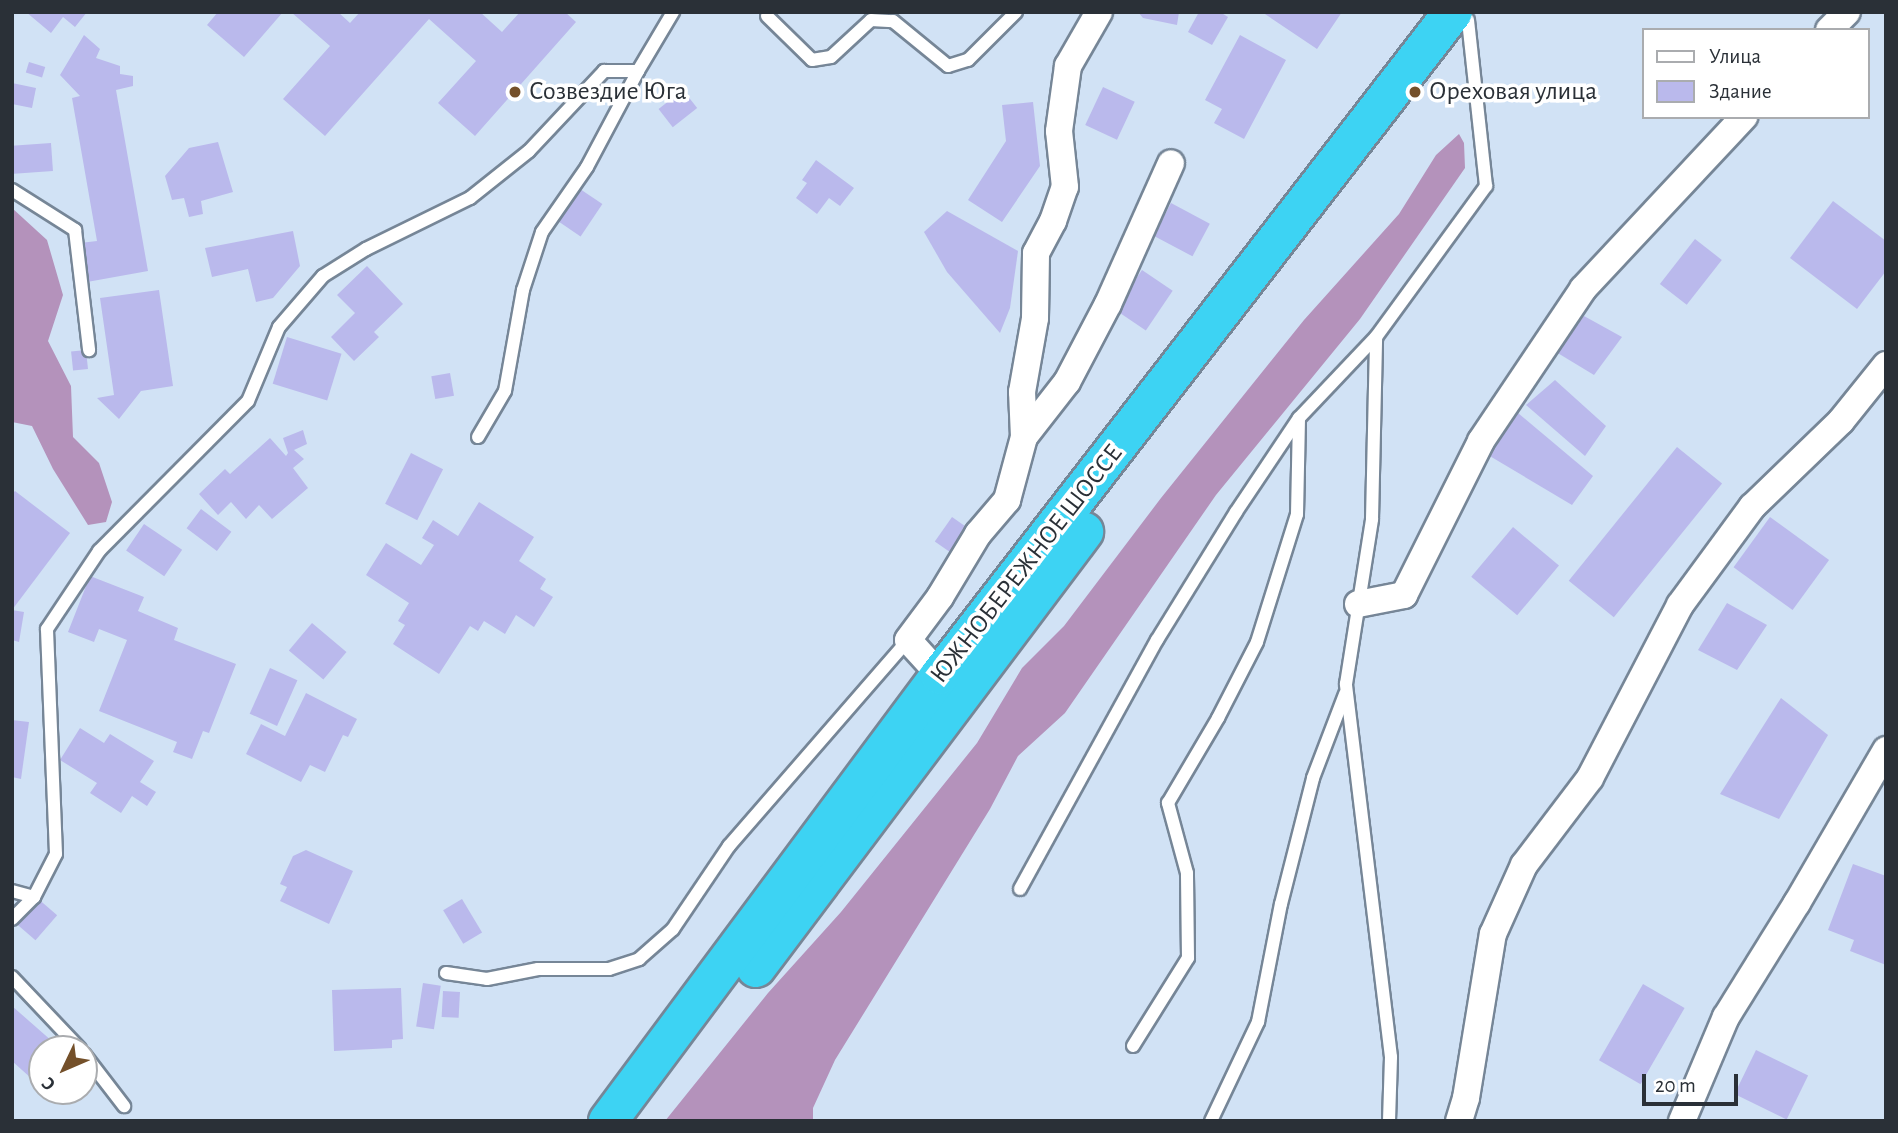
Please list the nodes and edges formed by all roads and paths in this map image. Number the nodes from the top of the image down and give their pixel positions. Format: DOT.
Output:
graph roads {
  1 [pos="673,12"];
  2 [pos="1016,12"];
  3 [pos="1099,12"];
  4 [pos="1847,12"];
  5 [pos="1465,15"];
  6 [pos="767,16"];
  7 [pos="1831,28"];
  8 [pos="638,71"];
  9 [pos="1742,119"];
  10 [pos="1171,163"];
  11 [pos="12,190"];
  12 [pos="1376,337"];
  13 [pos="89,349"];
  14 [pos="1886,365"];
  15 [pos="1299,418"];
  16 [pos="478,437"];
  17 [pos="1024,437"];
  18 [pos="1358,604"];
  19 [pos="908,640"];
  20 [pos="940,675"];
  21 [pos="1346,690"];
  22 [pos="1886,750"];
  23 [pos="1020,889"];
  24 [pos="12,891"];
  25 [pos="34,897"];
  26 [pos="12,919"];
  27 [pos="446,973"];
  28 [pos="12,977"];
  29 [pos="67,1035"];
  30 [pos="1133,1046"];
  31 [pos="98,1072"];
  32 [pos="124,1106"];
  33 [pos="608,1121"];
  34 [pos="642,1121"];
  35 [pos="1211,1121"];
  36 [pos="1389,1121"];
  37 [pos="1460,1121"];
  38 [pos="1682,1121"];
  1 -- 8 [label="lane"];
  2 -- 6 [label="lane"];
  3 -- 17 [label="street"];
  4 -- 7 [label="street"];
  5 -- 12 [label="lane"];
  5 -- 20 [label="highway, ЮЖНОБЕРЕЖНОЕ ШОССЕ"];
  5 -- 34 [label="highway, ЮЖНОБЕРЕЖНОЕ ШОССЕ"];
  8 -- 16 [label="lane"];
  8 -- 25 [label="lane"];
  9 -- 18 [label="street"];
  10 -- 17 [label="street"];
  11 -- 13 [label="lane"];
  12 -- 15 [label="lane"];
  12 -- 18 [label="lane"];
  14 -- 37 [label="street"];
  15 -- 23 [label="lane"];
  15 -- 30 [label="lane"];
  17 -- 19 [label="street"];
  18 -- 21 [label="lane"];
  19 -- 20 [label="street"];
  19 -- 27 [label="lane"];
  20 -- 33 [label="highway, ЮЖНОБЕРЕЖНОЕ ШОССЕ"];
  21 -- 35 [label="lane"];
  21 -- 36 [label="lane"];
  22 -- 38 [label="street"];
  24 -- 25 [label="lane"];
  25 -- 26 [label="lane"];
  28 -- 29 [label="lane"];
  31 -- 32 [label="lane"];
}
